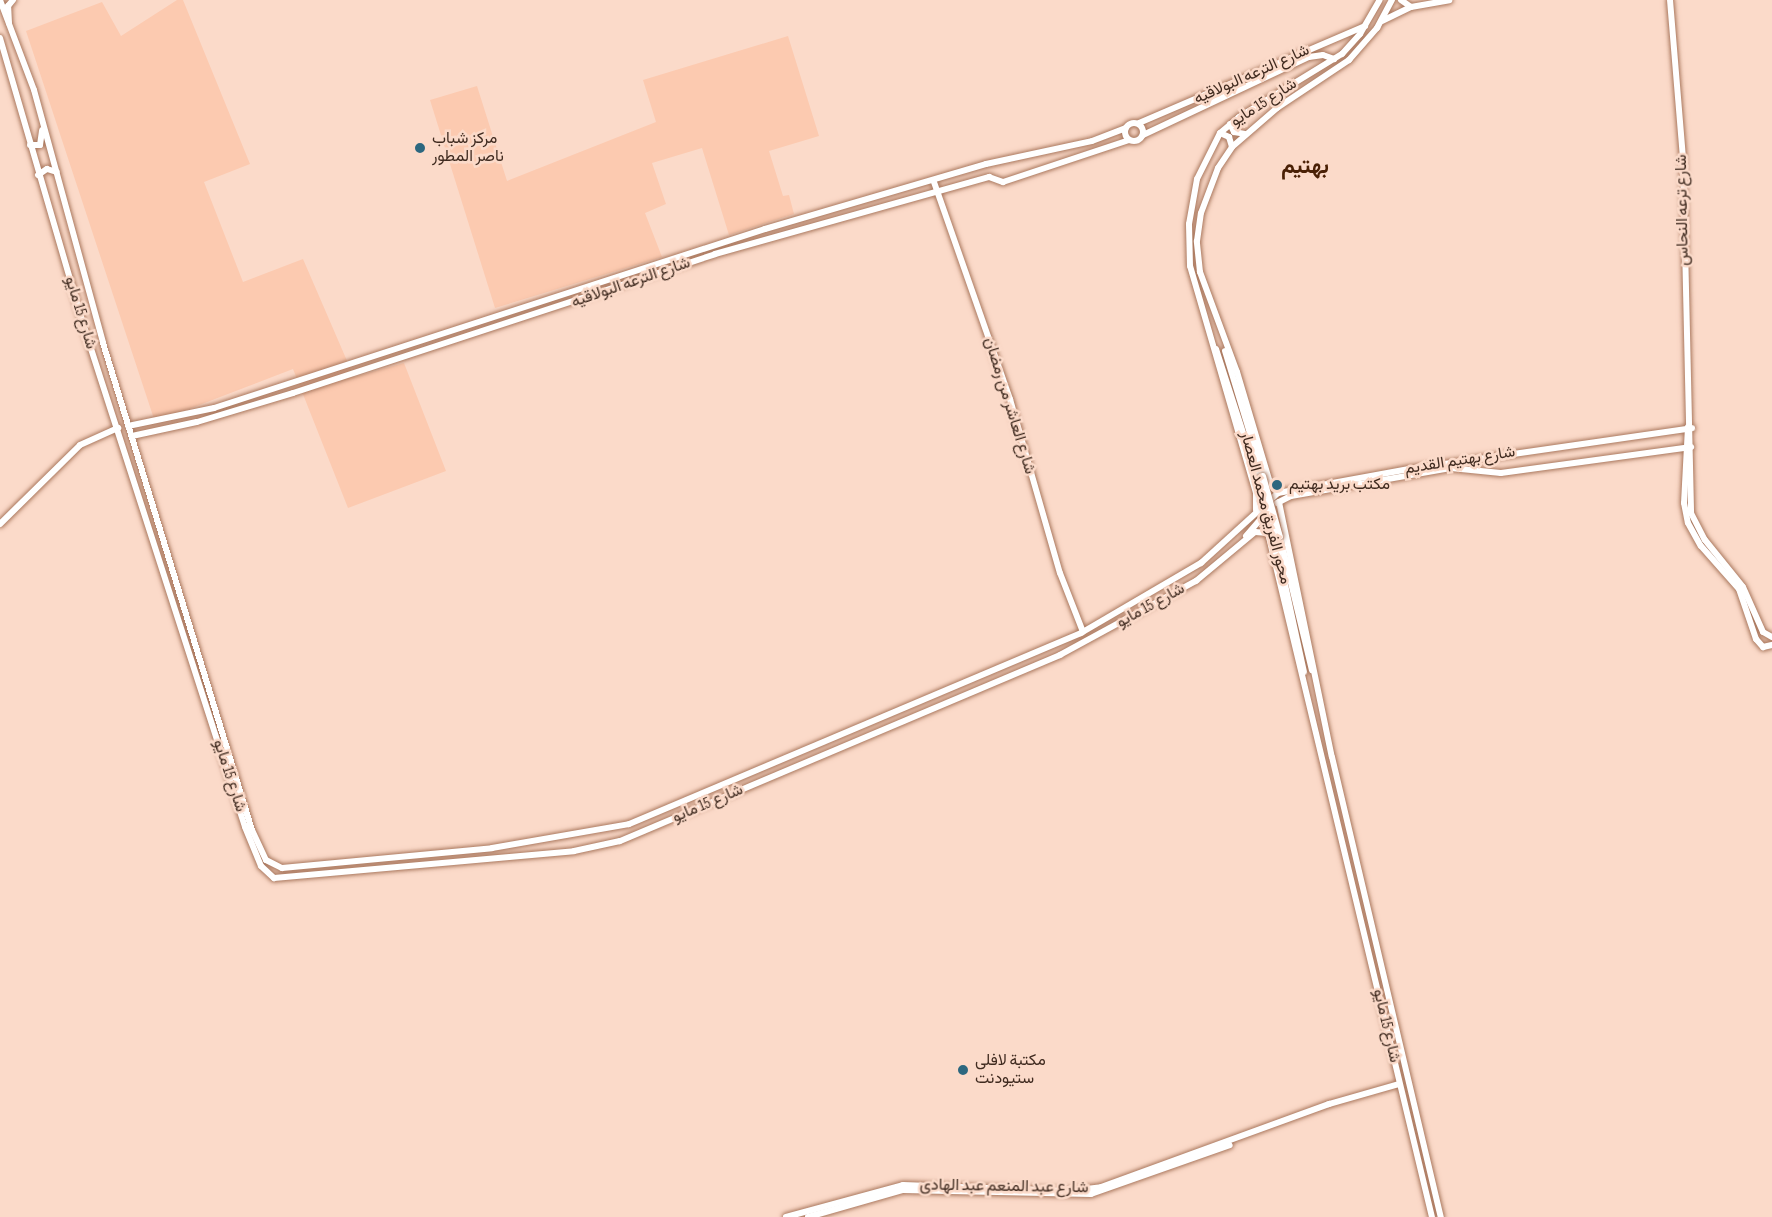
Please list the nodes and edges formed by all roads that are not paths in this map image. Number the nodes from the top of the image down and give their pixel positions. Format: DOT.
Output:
graph roads {
  1 [pos="0,0"];
  2 [pos="13,0"];
  3 [pos="1380,0"];
  4 [pos="1392,0"];
  5 [pos="1401,0"];
  6 [pos="1449,0"];
  7 [pos="1670,0"];
  8 [pos="1410,7"];
  9 [pos="0,21"];
  10 [pos="1381,22"];
  11 [pos="9,24"];
  12 [pos="1365,26"];
  13 [pos="0,38"];
  14 [pos="1334,59"];
  15 [pos="42,120"];
  16 [pos="1139,123"];
  17 [pos="1230,124"];
  18 [pos="1126,128"];
  19 [pos="1220,133"];
  20 [pos="1245,134"];
  21 [pos="1143,135"];
  22 [pos="1129,140"];
  23 [pos="30,145"];
  24 [pos="1232,147"];
  25 [pos="57,173"];
  26 [pos="38,175"];
  27 [pos="934,182"];
  28 [pos="938,193"];
  29 [pos="820,213"];
  30 [pos="823,225"];
  31 [pos="97,324"];
  32 [pos="85,330"];
  33 [pos="1210,338"];
  34 [pos="1224,344"];
  35 [pos="105,350"];
  36 [pos="94,357"];
  37 [pos="195,413"];
  38 [pos="197,422"];
  39 [pos="128,426"];
  40 [pos="1690,426"];
  41 [pos="118,428"];
  42 [pos="132,436"];
  43 [pos="1688,448"];
  44 [pos="1270,486"];
  45 [pos="1256,493"];
  46 [pos="1278,493"];
  47 [pos="1279,502"];
  48 [pos="1256,511"];
  49 [pos="0,524"];
  50 [pos="1283,529"];
  51 [pos="1268,533"];
  52 [pos="1698,536"];
  53 [pos="1215,551"];
  54 [pos="1226,558"];
  55 [pos="1083,632"];
  56 [pos="1771,640"];
  57 [pos="1315,679"];
  58 [pos="1305,681"];
  59 [pos="920,703"];
  60 [pos="905,710"];
  61 [pos="924,714"];
  62 [pos="909,720"];
  63 [pos="1400,1084"];
  64 [pos="891,1189"];
  65 [pos="786,1217"];
  66 [pos="808,1217"];
  67 [pos="1432,1217"];
  68 [pos="1441,1217"];
  1 -- 11 [label="main road, شارع 15 مايو"];
  2 -- 11 [label="main road"];
  3 -- 12 [label="main road, شارع 15 مايو"];
  4 -- 10 [label="main road, شارع 15 مايو"];
  5 -- 8 [label="main road"];
  6 -- 8 [label="main road"];
  7 -- 40 [label="main road, شارع ترعه النحاس"];
  8 -- 10 [label="main road"];
  9 -- 11 [label="main road"];
  10 -- 20 [label="main road, شارع 15 مايو"];
  11 -- 15 [label="main road, شارع 15 مايو"];
  12 -- 14 [label="main road, شارع 15 مايو"];
  12 -- 16 [label="main road, شارع الترعه البولاقيه"];
  13 -- 23 [label="main road, شارع 15 مايو"];
  14 -- 17 [label="main road, شارع 15 مايو"];
  14 -- 21 [label="main road, شارع الترعه البولاقيه"];
  15 -- 23 [label="main road"];
  15 -- 25 [label="main road, شارع 15 مايو"];
  16 -- 18 [label="main road"];
  16 -- 21 [label="main road"];
  17 -- 19 [label="main road, شارع 15 مايو"];
  17 -- 20 [label="main road"];
  18 -- 22 [label="main road"];
  18 -- 27 [label="main road, شارع الترعه البولاقيه"];
  19 -- 24 [label="main road"];
  19 -- 33 [label="main road, شارع 15 مايو"];
  20 -- 24 [label="main road, شارع 15 مايو"];
  21 -- 22 [label="main road"];
  22 -- 28 [label="main road, شارع الترعه البولاقيه"];
  23 -- 26 [label="main road, شارع 15 مايو"];
  24 -- 34 [label="main road, شارع 15 مايو"];
  25 -- 26 [label="main road"];
  25 -- 31 [label="main road, شارع 15 مايو"];
  26 -- 32 [label="main road, شارع 15 مايو"];
  27 -- 28 [label="main road, شارع العاشر من رمضان"];
  27 -- 29 [label="main road, شارع الترعه البولاقيه"];
  28 -- 30 [label="main road, شارع الترعه البولاقيه"];
  28 -- 55 [label="main road, شارع العاشر من رمضان"];
  29 -- 30 [label="main road"];
  29 -- 37 [label="main road, شارع الترعه البولاقيه"];
  30 -- 38 [label="main road, شارع الترعه البولاقيه"];
  31 -- 32 [label="main road"];
  31 -- 35 [label="main road, شارع 15 مايو"];
  32 -- 36 [label="main road, شارع 15 مايو"];
  33 -- 45 [label="main road, شارع 15 مايو"];
  33 -- 58 [label="main road, محور الفريق محمد العصار, bridge"];
  34 -- 44 [label="main road, شارع 15 مايو"];
  34 -- 57 [label="main road, محور الفريق محمد العصار, bridge"];
  35 -- 36 [label="main road"];
  35 -- 39 [label="main road, شارع 15 مايو"];
  36 -- 41 [label="main road, شارع 15 مايو"];
  37 -- 38 [label="main road"];
  37 -- 39 [label="main road, شارع الترعه البولاقيه"];
  38 -- 42 [label="main road, شارع الترعه البولاقيه"];
  39 -- 42 [label="main road, شارع 15 مايو"];
  40 -- 43 [label="main road, شارع ترعه النحاس"];
  40 -- 46 [label="main road, شارع بهتيم القديم"];
  41 -- 49 [label="main road"];
  41 -- 62 [label="main road, شارع 15 مايو"];
  42 -- 60 [label="main road, شارع 15 مايو"];
  43 -- 47 [label="main road, شارع بهتيم القديم"];
  43 -- 52 [label="main road, شارع ترعه النحاس"];
  44 -- 45 [label="main road"];
  44 -- 46 [label="main road"];
  45 -- 48 [label="main road, شارع 15 مايو"];
  46 -- 48 [label="main road, شارع بهتيم القديم"];
  47 -- 50 [label="main road, شارع 15 مايو"];
  47 -- 54 [label="main road, شارع بهتيم القديم"];
  48 -- 53 [label="main road, شارع بهتيم القديم"];
  50 -- 51 [label="main road"];
  50 -- 57 [label="main road, شارع 15 مايو"];
  51 -- 54 [label="main road, شارع 15 مايو"];
  51 -- 58 [label="main road, شارع 15 مايو"];
  52 -- 56 [label="main road, شارع ترعه النحاس"];
  52 -- 56 [label="main road, شارع ترعه النحاس"];
  53 -- 55 [label="main road, شارع 15 مايو"];
  54 -- 61 [label="main road, شارع 15 مايو"];
  55 -- 59 [label="main road, شارع 15 مايو"];
  57 -- 68 [label="main road, شارع 15 مايو"];
  58 -- 63 [label="main road, شارع 15 مايو"];
  59 -- 60 [label="main road, شارع 15 مايو"];
  59 -- 61 [label="main road"];
  60 -- 62 [label="main road"];
  61 -- 62 [label="main road, شارع 15 مايو"];
  63 -- 64 [label="main road, شارع عبد المنعم عبد الهادى"];
  63 -- 67 [label="main road, شارع 15 مايو"];
  64 -- 65 [label="main road"];
  64 -- 66 [label="main road"];
}
